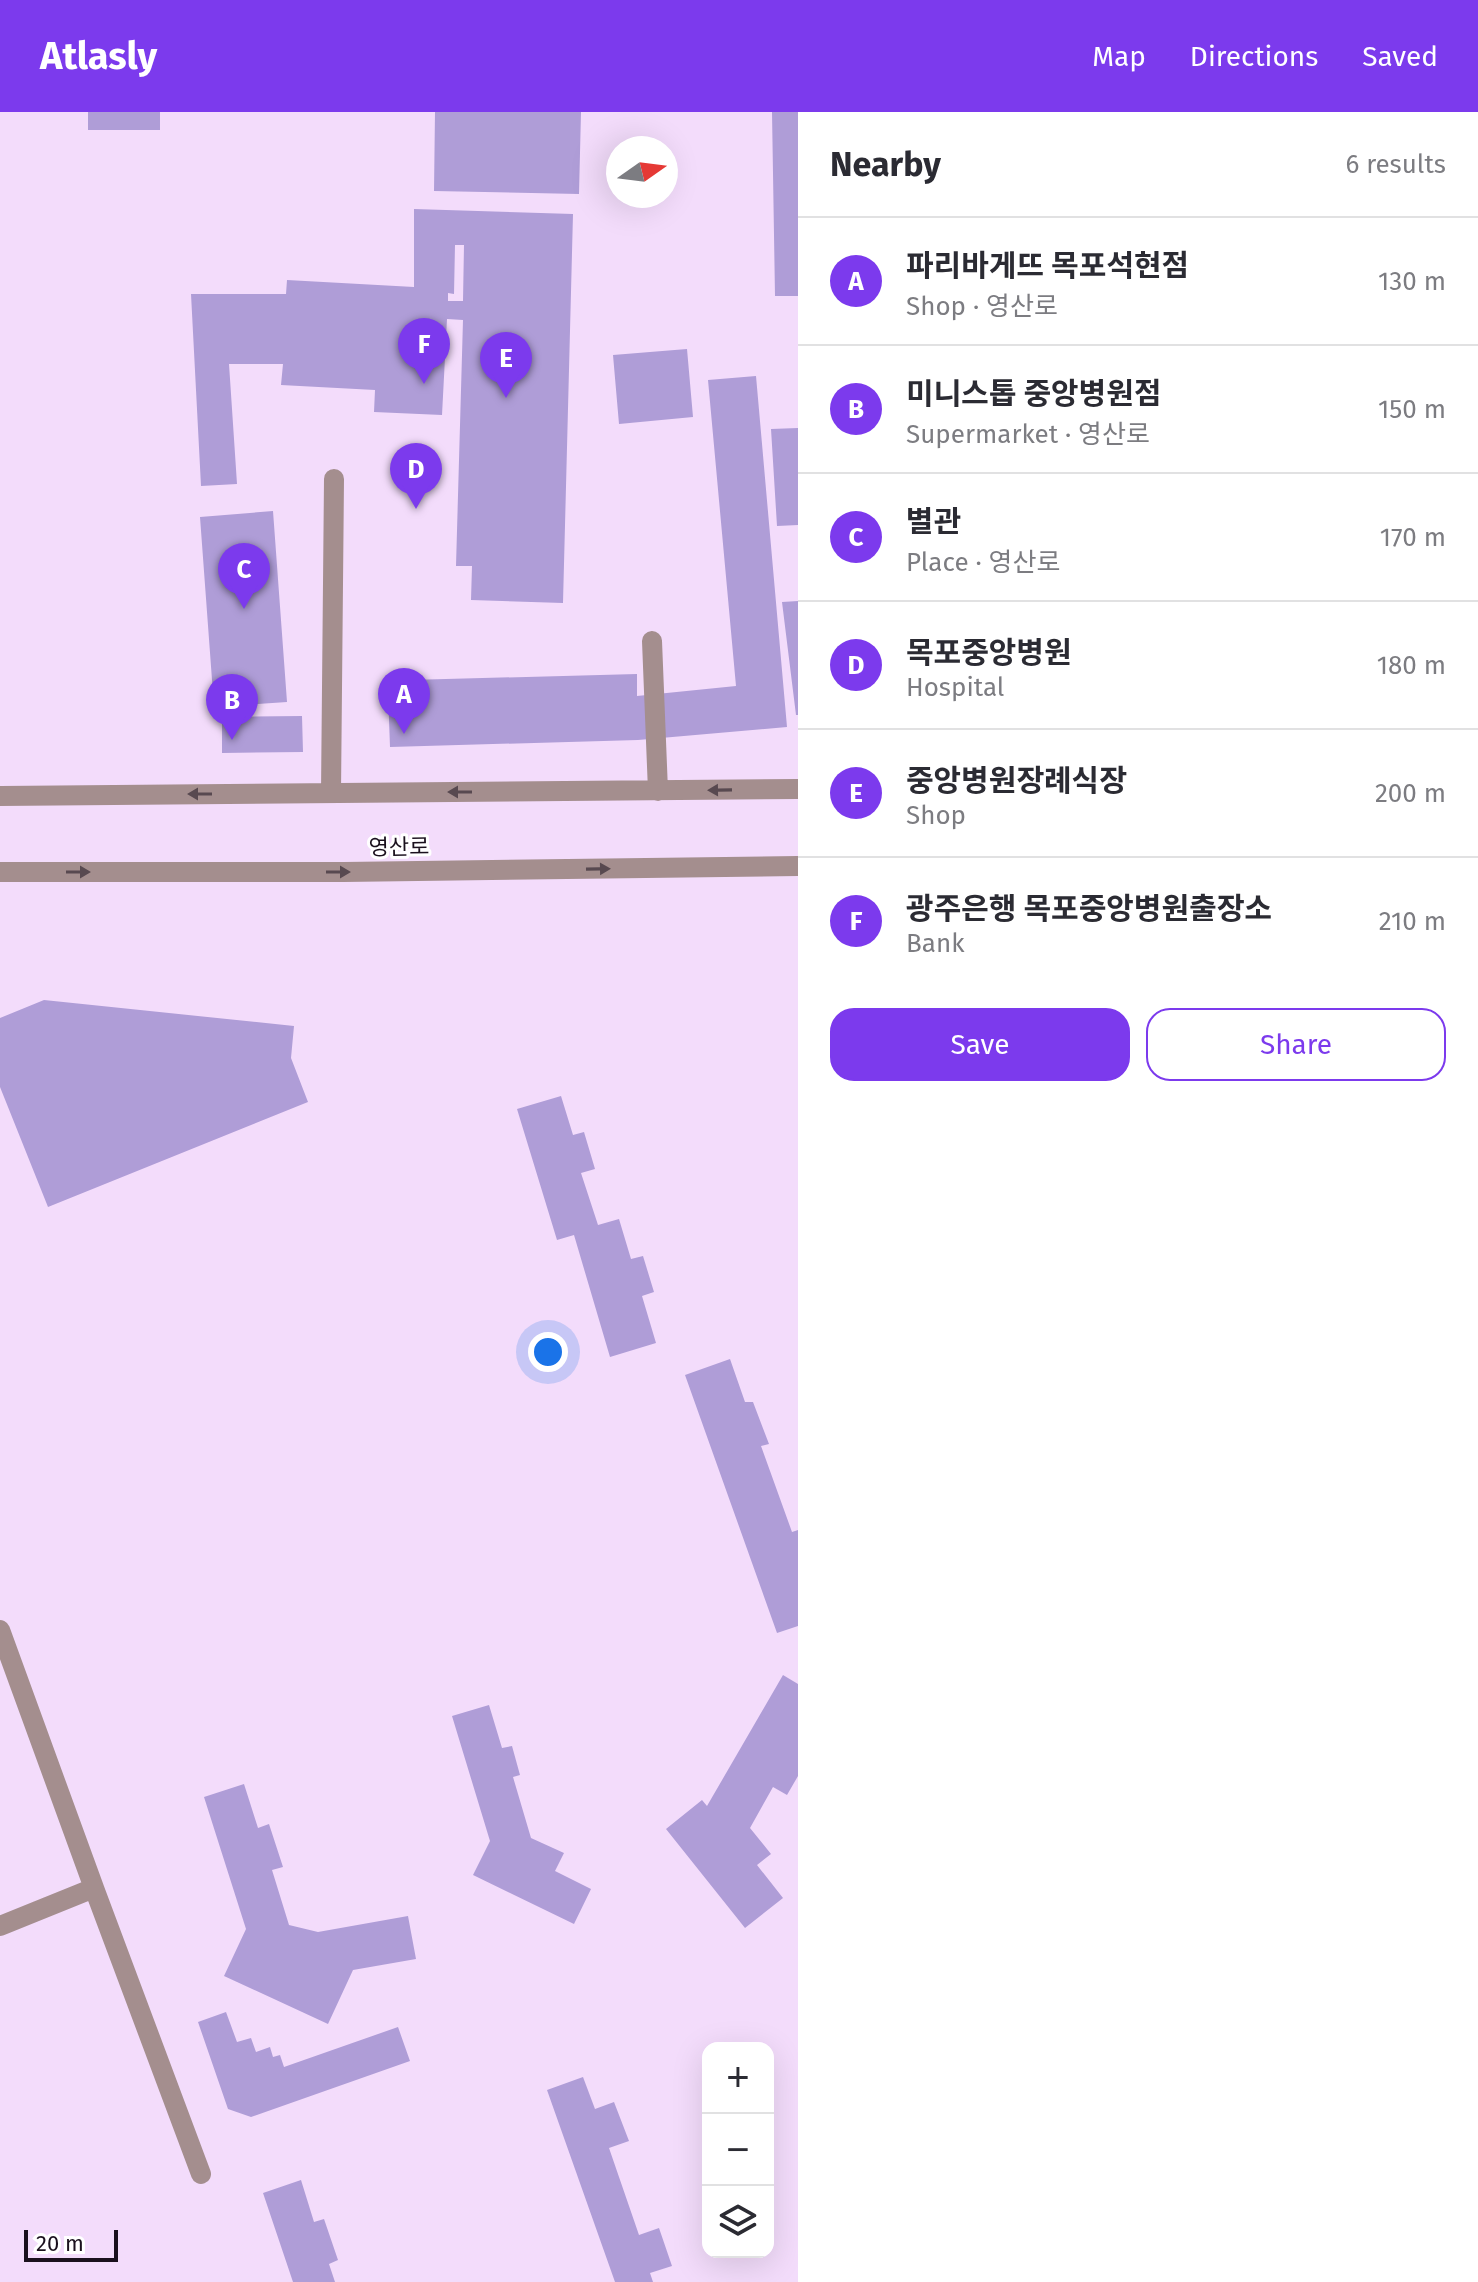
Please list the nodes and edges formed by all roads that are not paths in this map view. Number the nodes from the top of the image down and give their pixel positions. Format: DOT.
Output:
graph roads {
  1 [pos="334,479"];
  2 [pos="652,641"];
  3 [pos="798,789"];
  4 [pos="658,791"];
  5 [pos="331,793"];
  6 [pos="0,796"];
  7 [pos="798,866"];
  8 [pos="0,872"];
  9 [pos="0,1630"];
  10 [pos="94,1888"];
  11 [pos="0,1926"];
  12 [pos="201,2174"];
  1 -- 5 [label="street"];
  2 -- 4 [label="street"];
  3 -- 4 [label="street, one-way"];
  4 -- 5 [label="street, one-way"];
  5 -- 6 [label="street, one-way"];
  8 -- 7 [label="street, 영산로, one-way"];
  9 -- 10 [label="street"];
  10 -- 11 [label="street"];
  10 -- 12 [label="street"];
}
